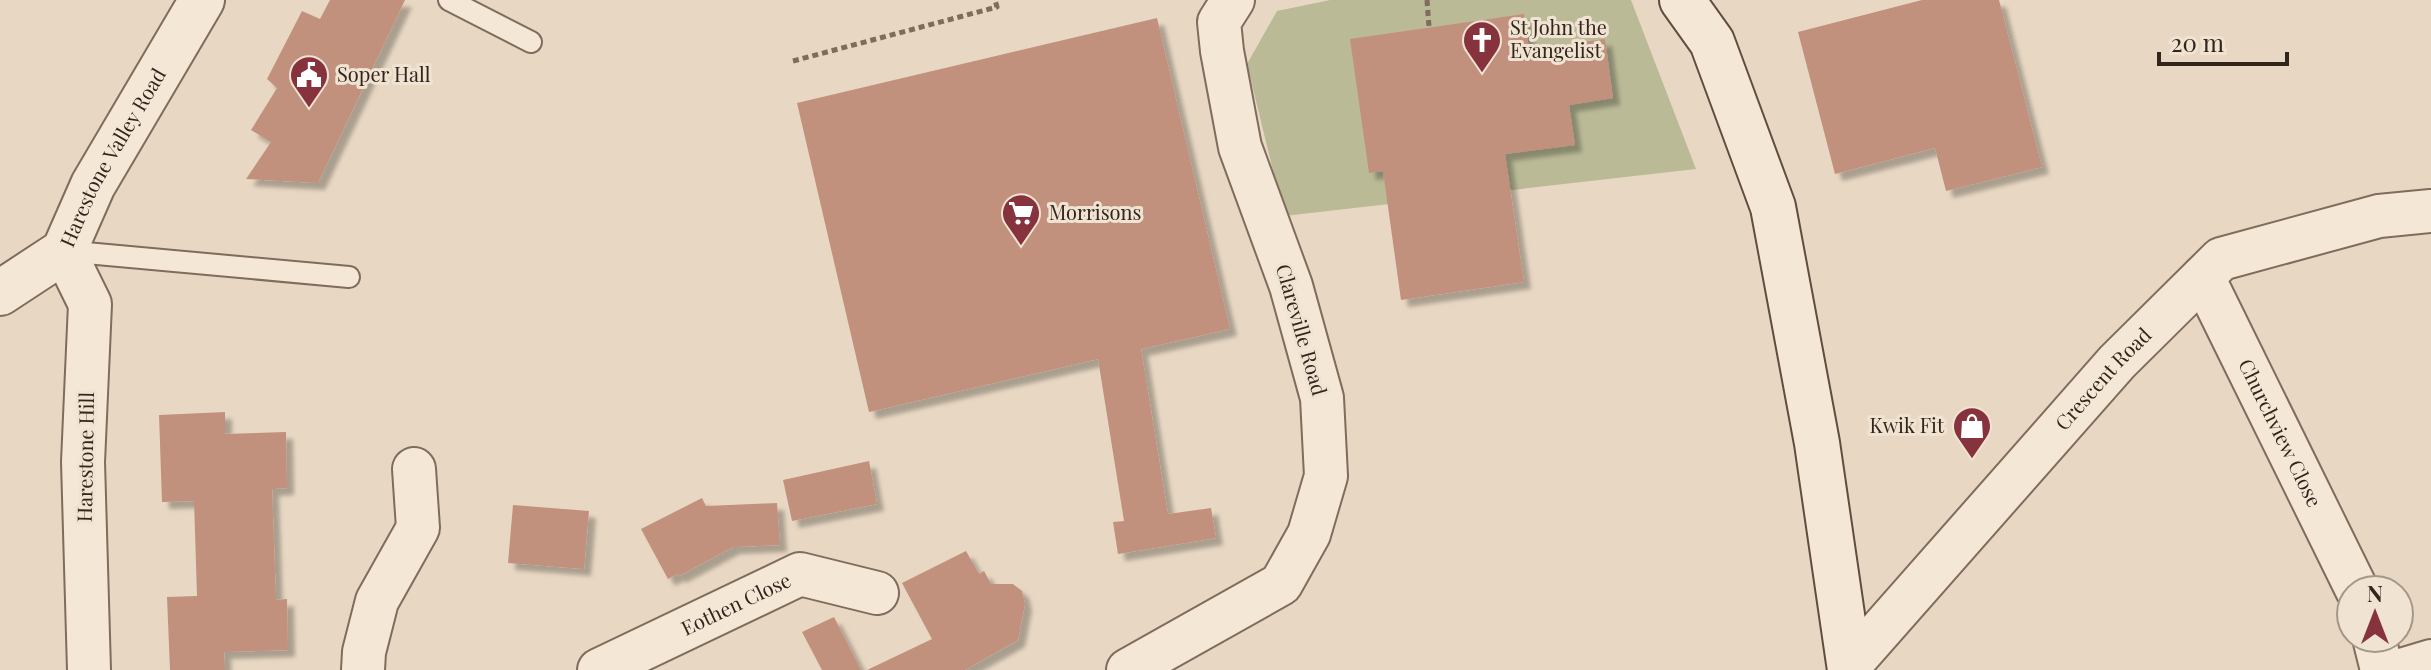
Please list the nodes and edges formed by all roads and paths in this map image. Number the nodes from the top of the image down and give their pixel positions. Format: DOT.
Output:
graph roads {
  1 [pos="202,0"];
  2 [pos="449,0"];
  3 [pos="995,0"];
  4 [pos="1233,0"];
  5 [pos="1427,0"];
  6 [pos="1682,0"];
  7 [pos="1429,27"];
  8 [pos="531,42"];
  9 [pos="793,61"];
  10 [pos="2431,211"];
  11 [pos="64,251"];
  12 [pos="349,277"];
  13 [pos="2203,277"];
  14 [pos="0,293"];
  15 [pos="414,469"];
  16 [pos="2349,574"];
  17 [pos="877,593"];
  18 [pos="2431,661"];
  19 [pos="1850,668"];
  20 [pos="89,670"];
  21 [pos="363,670"];
  22 [pos="599,670"];
  23 [pos="1128,670"];
  24 [pos="2401,670"];
  1 -- 11 [label="main road, Harestone Valley Road"];
  2 -- 8 [label="lane"];
  3 -- 9 [label="path"];
  4 -- 23 [label="street, Clareville Road"];
  5 -- 7 [label="path"];
  6 -- 19 [label="main road"];
  10 -- 13 [label="street, Crescent Road"];
  11 -- 12 [label="lane"];
  11 -- 14 [label="main road, Harestone Valley Road"];
  11 -- 20 [label="street, Harestone Hill"];
  13 -- 16 [label="street, Churchview Close"];
  13 -- 19 [label="street, Crescent Road"];
  15 -- 21 [label="street"];
  17 -- 22 [label="street, Eothen Close"];
  18 -- 24 [label="street"];
}
